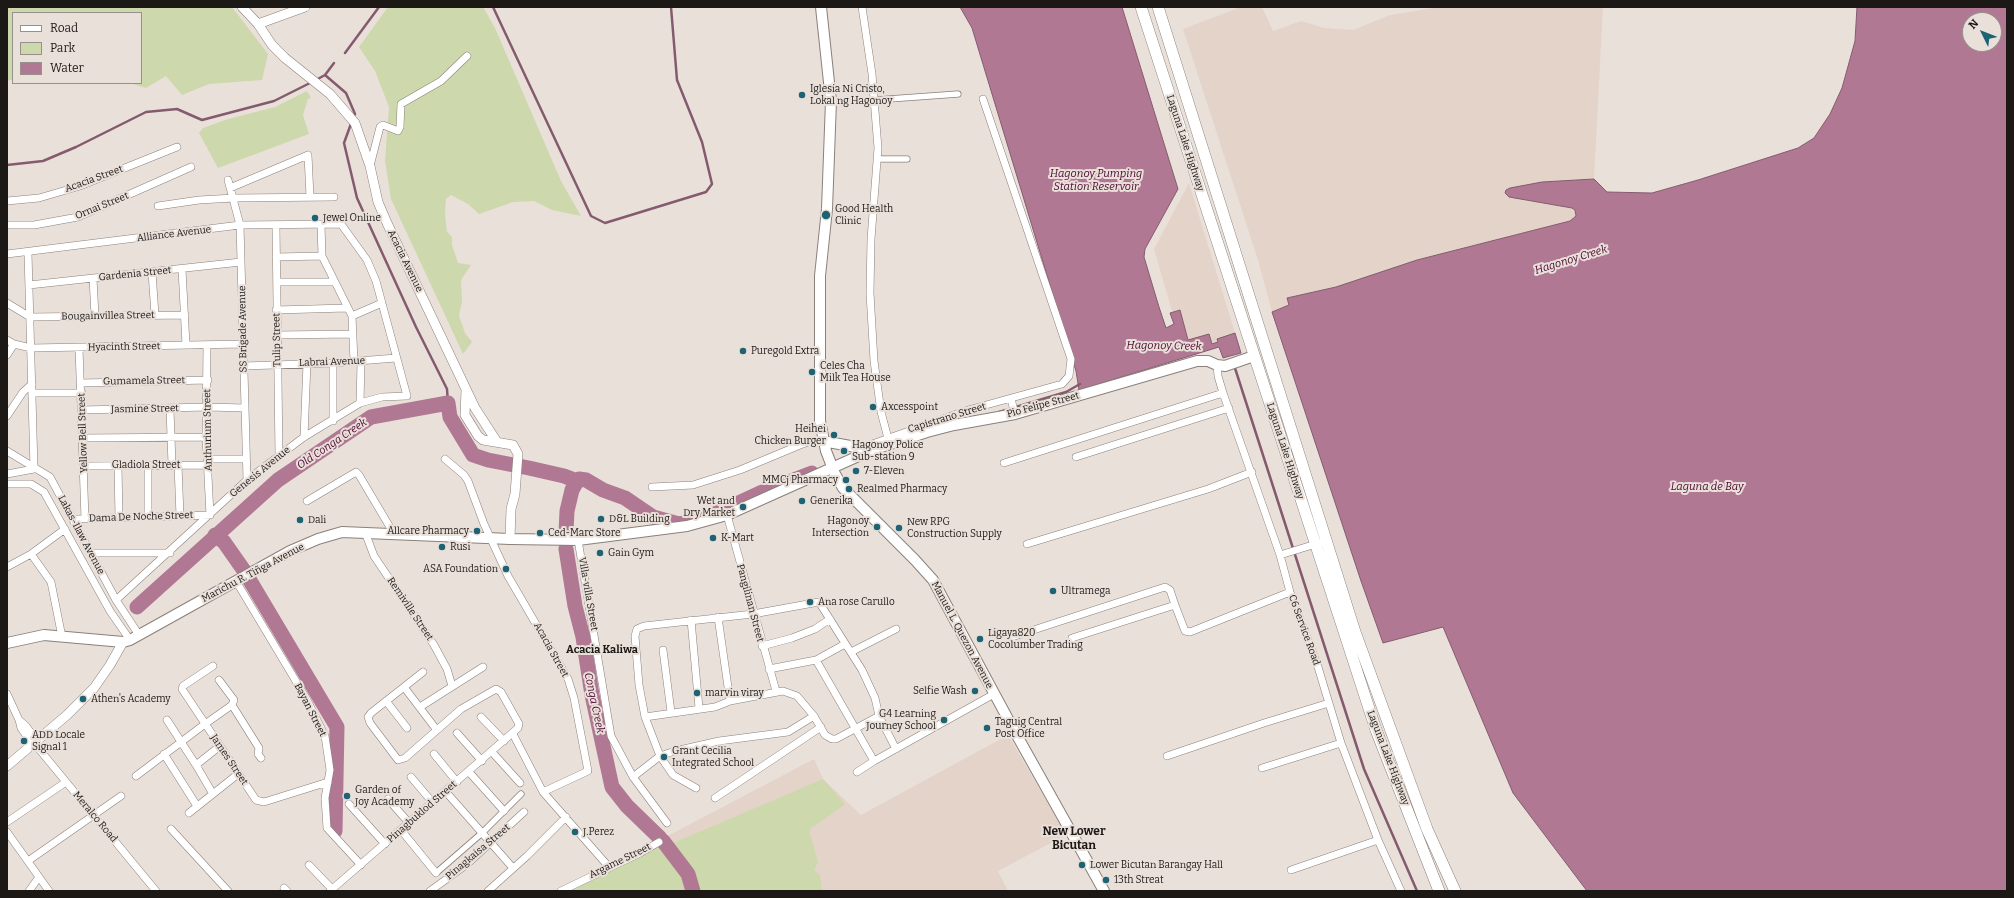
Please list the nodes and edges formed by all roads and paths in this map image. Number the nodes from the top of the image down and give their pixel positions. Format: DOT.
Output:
graph roads {
  1 [pos="242,7"];
  2 [pos="305,7"];
  3 [pos="821,7"];
  4 [pos="862,7"];
  5 [pos="1141,7"];
  6 [pos="1158,7"];
  7 [pos="258,24"];
  8 [pos="467,56"];
  9 [pos="958,94"];
  10 [pos="983,99"];
  11 [pos="875,100"];
  12 [pos="177,147"];
  13 [pos="878,159"];
  14 [pos="907,159"];
  15 [pos="370,166"];
  16 [pos="191,167"];
  17 [pos="228,180"];
  18 [pos="230,188"];
  19 [pos="334,197"];
  20 [pos="234,198"];
  21 [pos="310,198"];
  22 [pos="7,201"];
  23 [pos="158,206"];
  24 [pos="7,225"];
  25 [pos="240,225"];
  26 [pos="320,225"];
  27 [pos="276,226"];
  28 [pos="28,253"];
  29 [pos="7,254"];
  30 [pos="322,256"];
  31 [pos="276,257"];
  32 [pos="241,262"];
  33 [pos="182,269"];
  34 [pos="152,272"];
  35 [pos="93,278"];
  36 [pos="276,282"];
  37 [pos="334,282"];
  38 [pos="29,285"];
  39 [pos="7,303"];
  40 [pos="382,303"];
  41 [pos="347,308"];
  42 [pos="276,310"];
  43 [pos="154,315"];
  44 [pos="185,315"];
  45 [pos="95,316"];
  46 [pos="352,316"];
  47 [pos="30,317"];
  48 [pos="353,334"];
  49 [pos="277,335"];
  50 [pos="7,340"];
  51 [pos="14,344"];
  52 [pos="243,344"];
  53 [pos="186,345"];
  54 [pos="207,345"];
  55 [pos="31,348"];
  56 [pos="79,348"];
  57 [pos="7,355"];
  58 [pos="396,358"];
  59 [pos="1249,358"];
  60 [pos="357,361"];
  61 [pos="307,363"];
  62 [pos="333,363"];
  63 [pos="277,364"];
  64 [pos="244,366"];
  65 [pos="1221,366"];
  66 [pos="208,380"];
  67 [pos="81,383"];
  68 [pos="32,384"];
  69 [pos="32,393"];
  70 [pos="82,393"];
  71 [pos="1223,393"];
  72 [pos="1011,401"];
  73 [pos="360,403"];
  74 [pos="206,406"];
  75 [pos="245,408"];
  76 [pos="1229,408"];
  77 [pos="170,409"];
  78 [pos="82,410"];
  79 [pos="1014,412"];
  80 [pos="7,416"];
  81 [pos="333,421"];
  82 [pos="171,436"];
  83 [pos="206,437"];
  84 [pos="304,437"];
  85 [pos="82,438"];
  86 [pos="889,440"];
  87 [pos="823,441"];
  88 [pos="861,448"];
  89 [pos="7,451"];
  90 [pos="279,455"];
  91 [pos="1076,457"];
  92 [pos="246,459"];
  93 [pos="445,459"];
  94 [pos="208,462"];
  95 [pos="1004,463"];
  96 [pos="148,465"];
  97 [pos="175,465"];
  98 [pos="831,465"];
  99 [pos="84,466"];
  100 [pos="118,466"];
  101 [pos="34,469"];
  102 [pos="1252,472"];
  103 [pos="7,474"];
  104 [pos="810,478"];
  105 [pos="247,480"];
  106 [pos="840,483"];
  107 [pos="7,484"];
  108 [pos="652,487"];
  109 [pos="307,501"];
  110 [pos="210,515"];
  111 [pos="726,515"];
  112 [pos="180,516"];
  113 [pos="148,517"];
  114 [pos="119,518"];
  115 [pos="73,519"];
  116 [pos="85,519"];
  117 [pos="65,529"];
  118 [pos="365,532"];
  119 [pos="394,534"];
  120 [pos="491,538"];
  121 [pos="510,539"];
  122 [pos="578,540"];
  123 [pos="1327,540"];
  124 [pos="1027,544"];
  125 [pos="1311,546"];
  126 [pos="91,553"];
  127 [pos="170,553"];
  128 [pos="31,554"];
  129 [pos="1282,554"];
  130 [pos="7,567"];
  131 [pos="236,581"];
  132 [pos="1290,592"];
  133 [pos="116,600"];
  134 [pos="1176,605"];
  135 [pos="753,614"];
  136 [pos="718,617"];
  137 [pos="830,619"];
  138 [pos="691,620"];
  139 [pos="896,629"];
  140 [pos="139,635"];
  141 [pos="62,637"];
  142 [pos="1012,637"];
  143 [pos="1072,638"];
  144 [pos="126,641"];
  145 [pos="7,643"];
  146 [pos="845,644"];
  147 [pos="762,646"];
  148 [pos="663,650"];
  149 [pos="851,652"];
  150 [pos="816,660"];
  151 [pos="213,666"];
  152 [pos="483,667"];
  153 [pos="770,669"];
  154 [pos="422,672"];
  155 [pos="219,680"];
  156 [pos="452,686"];
  157 [pos="404,687"];
  158 [pos="776,691"];
  159 [pos="7,694"];
  160 [pos="994,694"];
  161 [pos="386,701"];
  162 [pos="730,701"];
  163 [pos="1329,703"];
  164 [pos="232,705"];
  165 [pos="420,707"];
  166 [pos="699,708"];
  167 [pos="671,712"];
  168 [pos="814,716"];
  169 [pos="879,716"];
  170 [pos="481,717"];
  171 [pos="645,717"];
  172 [pos="167,720"];
  173 [pos="204,724"];
  174 [pos="821,727"];
  175 [pos="407,728"];
  176 [pos="436,729"];
  177 [pos="854,729"];
  178 [pos="457,733"];
  179 [pos="513,734"];
  180 [pos="182,741"];
  181 [pos="504,741"];
  182 [pos="35,743"];
  183 [pos="1341,743"];
  184 [pos="220,746"];
  185 [pos="896,749"];
  186 [pos="492,752"];
  187 [pos="164,754"];
  188 [pos="434,754"];
  189 [pos="660,756"];
  190 [pos="1167,756"];
  191 [pos="261,758"];
  192 [pos="482,761"];
  193 [pos="874,761"];
  194 [pos="196,765"];
  195 [pos="7,766"];
  196 [pos="1262,768"];
  197 [pos="469,772"];
  198 [pos="858,772"];
  199 [pos="238,774"];
  200 [pos="136,776"];
  201 [pos="411,777"];
  202 [pos="634,777"];
  203 [pos="66,782"];
  204 [pos="328,782"];
  205 [pos="457,782"];
  206 [pos="520,783"];
  207 [pos="696,788"];
  208 [pos="446,792"];
  209 [pos="544,792"];
  210 [pos="213,794"];
  211 [pos="521,794"];
  212 [pos="121,796"];
  213 [pos="715,798"];
  214 [pos="388,799"];
  215 [pos="433,803"];
  216 [pos="349,804"];
  217 [pos="197,806"];
  218 [pos="504,811"];
  219 [pos="524,812"];
  220 [pos="189,813"];
  221 [pos="94,816"];
  222 [pos="566,817"];
  223 [pos="7,822"];
  224 [pos="409,823"];
  225 [pos="667,823"];
  226 [pos="171,829"];
  227 [pos="401,830"];
  228 [pos="7,833"];
  229 [pos="482,833"];
  230 [pos="1378,840"];
  231 [pos="658,842"];
  232 [pos="491,843"];
  233 [pos="385,844"];
  234 [pos="28,861"];
  235 [pos="309,865"];
  236 [pos="361,865"];
  237 [pos="609,867"];
  238 [pos="513,868"];
  239 [pos="1291,870"];
  240 [pos="436,873"];
  241 [pos="39,876"];
  242 [pos="334,889"];
  243 [pos="29,891"];
  244 [pos="50,891"];
  245 [pos="156,891"];
  246 [pos="228,891"];
  247 [pos="430,891"];
  248 [pos="488,891"];
  249 [pos="561,891"];
  250 [pos="1104,891"];
  251 [pos="1401,891"];
  252 [pos="1439,891"];
  253 [pos="1455,891"];
  1 -- 7 [label="street, Acacia Avenue"];
  2 -- 7 [label="street"];
  3 -- 87 [label="main road, Manuel L. Quezon Avenue"];
  4 -- 11 [label="street"];
  5 -- 59 [label="main road, Laguna Lake Highway"];
  6 -- 123 [label="main road, Laguna Lake Highway"];
  7 -- 15 [label="street, Acacia Avenue"];
  8 -- 15 [label="street"];
  9 -- 11 [label="street"];
  10 -- 72 [label="street, Capistrano Street"];
  11 -- 13 [label="street"];
  12 -- 22 [label="street, Acacia Street"];
  13 -- 14 [label="street"];
  13 -- 86 [label="street"];
  15 -- 121 [label="street, Acacia Avenue"];
  16 -- 24 [label="street, Ornai Street"];
  17 -- 18 [label="street, SS Brigade Avenue"];
  18 -- 20 [label="street, SS Brigade Avenue"];
  18 -- 21 [label="street"];
  19 -- 21 [label="street"];
  20 -- 21 [label="street"];
  20 -- 23 [label="street"];
  20 -- 25 [label="street, SS Brigade Avenue"];
  25 -- 27 [label="street, Alliance Avenue"];
  25 -- 28 [label="street, Alliance Avenue"];
  25 -- 32 [label="street, SS Brigade Avenue"];
  26 -- 27 [label="street, Alliance Avenue"];
  26 -- 30 [label="street"];
  26 -- 40 [label="street, Alliance Avenue"];
  27 -- 31 [label="street, Tulip Street"];
  28 -- 29 [label="street, Alliance Avenue"];
  28 -- 38 [label="street"];
  30 -- 31 [label="street"];
  30 -- 37 [label="street"];
  31 -- 36 [label="street, Tulip Street"];
  32 -- 33 [label="street, Gardenia Street"];
  32 -- 52 [label="street, SS Brigade Avenue"];
  33 -- 34 [label="street, Gardenia Street"];
  33 -- 44 [label="street"];
  34 -- 35 [label="street, Gardenia Street"];
  34 -- 43 [label="street"];
  35 -- 38 [label="street, Gardenia Street"];
  35 -- 45 [label="street"];
  36 -- 37 [label="street"];
  36 -- 42 [label="street, Tulip Street"];
  37 -- 41 [label="street"];
  38 -- 47 [label="street"];
  39 -- 47 [label="street"];
  40 -- 46 [label="street"];
  40 -- 58 [label="street"];
  41 -- 42 [label="street"];
  41 -- 46 [label="street"];
  42 -- 49 [label="street, Tulip Street"];
  43 -- 44 [label="street, Bougainvillea Street"];
  43 -- 45 [label="street, Bougainvillea Street"];
  44 -- 53 [label="street"];
  45 -- 47 [label="street, Bougainvillea Street"];
  46 -- 48 [label="street"];
  47 -- 55 [label="street"];
  48 -- 49 [label="street"];
  48 -- 60 [label="street"];
  49 -- 63 [label="street, Tulip Street"];
  50 -- 51 [label="street, Hyacinth Street"];
  51 -- 55 [label="street, Hyacinth Street"];
  51 -- 57 [label="street"];
  52 -- 54 [label="street, Hyacinth Street"];
  52 -- 64 [label="street, SS Brigade Avenue"];
  53 -- 54 [label="street, Hyacinth Street"];
  53 -- 56 [label="street, Hyacinth Street"];
  54 -- 66 [label="street, Anthurium Street"];
  55 -- 56 [label="street, Hyacinth Street"];
  55 -- 68 [label="street"];
  56 -- 67 [label="street, Yellow Bell Street"];
  58 -- 60 [label="street, Labrai Avenue"];
  58 -- 73 [label="street, Genesis Avenue"];
  59 -- 65 [label="main road, Pio Felipe Street"];
  59 -- 125 [label="main road, Laguna Lake Highway"];
  60 -- 62 [label="street, Labrai Avenue"];
  60 -- 73 [label="street"];
  61 -- 62 [label="street, Labrai Avenue"];
  61 -- 63 [label="street, Labrai Avenue"];
  61 -- 84 [label="street"];
  62 -- 81 [label="street"];
  63 -- 64 [label="street, Labrai Avenue"];
  63 -- 90 [label="street, Tulip Street"];
  64 -- 75 [label="street, SS Brigade Avenue"];
  65 -- 71 [label="street, C6 Service Road"];
  65 -- 79 [label="main road, Pio Felipe Street"];
  66 -- 67 [label="street, Gumamela Street"];
  66 -- 74 [label="street, Anthurium Street"];
  67 -- 70 [label="street, Yellow Bell Street"];
  68 -- 69 [label="street"];
  68 -- 80 [label="street"];
  69 -- 70 [label="street"];
  69 -- 101 [label="street"];
  70 -- 78 [label="street, Yellow Bell Street"];
  71 -- 76 [label="street, C6 Service Road"];
  71 -- 95 [label="street"];
  72 -- 79 [label="street"];
  72 -- 86 [label="street, Capistrano Street"];
  73 -- 81 [label="street, Genesis Avenue"];
  74 -- 75 [label="street, Jasmine Street"];
  74 -- 77 [label="street, Jasmine Street"];
  74 -- 83 [label="street, Anthurium Street"];
  75 -- 92 [label="street, SS Brigade Avenue"];
  76 -- 91 [label="street"];
  76 -- 102 [label="street, C6 Service Road"];
  77 -- 78 [label="street, Jasmine Street"];
  77 -- 82 [label="street"];
  78 -- 85 [label="street, Yellow Bell Street"];
  79 -- 86 [label="main road, Pio Felipe Street"];
  81 -- 84 [label="street, Genesis Avenue"];
  82 -- 83 [label="street"];
  82 -- 85 [label="street"];
  82 -- 97 [label="street"];
  83 -- 94 [label="street, Anthurium Street"];
  84 -- 90 [label="street, Genesis Avenue"];
  85 -- 99 [label="street, Yellow Bell Street"];
  86 -- 88 [label="street, Capistrano Street"];
  86 -- 98 [label="main road, Pio Felipe Street"];
  87 -- 88 [label="main road"];
  87 -- 98 [label="main road, Manuel L. Quezon Avenue"];
  87 -- 108 [label="street"];
  89 -- 101 [label="street, Lakas-Ilaw Avenue"];
  90 -- 105 [label="street, Genesis Avenue"];
  92 -- 94 [label="street, Gladiola Street"];
  92 -- 105 [label="street, SS Brigade Avenue"];
  93 -- 120 [label="street"];
  94 -- 97 [label="street, Gladiola Street"];
  94 -- 110 [label="street, Anthurium Street"];
  96 -- 97 [label="street, Gladiola Street"];
  96 -- 100 [label="street, Gladiola Street"];
  96 -- 113 [label="street"];
  97 -- 112 [label="street"];
  98 -- 104 [label="main road, Marichu R. Tiñga Avenue"];
  98 -- 106 [label="main road, Manuel L. Quezon Avenue"];
  99 -- 100 [label="street, Gladiola Street"];
  99 -- 116 [label="street, Yellow Bell Street"];
  100 -- 114 [label="street"];
  101 -- 103 [label="street"];
  101 -- 115 [label="street, Lakas-Ilaw Avenue"];
  102 -- 124 [label="street"];
  102 -- 129 [label="street, C6 Service Road"];
  104 -- 106 [label="main road"];
  104 -- 111 [label="main road, Marichu R. Tiñga Avenue"];
  105 -- 110 [label="street, Genesis Avenue"];
  106 -- 160 [label="main road, Manuel L. Quezon Avenue"];
  107 -- 117 [label="street"];
  109 -- 119 [label="street"];
  110 -- 112 [label="street, Dama De Noche Street"];
  110 -- 127 [label="street, Genesis Avenue"];
  111 -- 122 [label="main road, Marichu R. Tiñga Avenue"];
  111 -- 135 [label="street, Pangilinan Street"];
  112 -- 113 [label="street, Dama De Noche Street"];
  113 -- 114 [label="street, Dama De Noche Street"];
  114 -- 116 [label="street, Dama De Noche Street"];
  115 -- 116 [label="street, Dama De Noche Street"];
  115 -- 126 [label="street, Lakas-Ilaw Avenue"];
  117 -- 128 [label="street"];
  117 -- 144 [label="street"];
  118 -- 119 [label="main road, Marichu R. Tiñga Avenue"];
  118 -- 131 [label="main road, Marichu R. Tiñga Avenue"];
  118 -- 156 [label="street, Remiville Street"];
  119 -- 120 [label="main road, Marichu R. Tiñga Avenue"];
  120 -- 121 [label="main road, Marichu R. Tiñga Avenue"];
  120 -- 209 [label="street, Acacia Street"];
  121 -- 122 [label="main road, Marichu R. Tiñga Avenue"];
  122 -- 202 [label="street, Villa-villa Street"];
  123 -- 125 [label="street"];
  123 -- 253 [label="main road, Laguna Lake Highway"];
  125 -- 129 [label="street"];
  125 -- 252 [label="main road, Laguna Lake Highway"];
  126 -- 127 [label="street"];
  126 -- 133 [label="street, Lakas-Ilaw Avenue"];
  127 -- 133 [label="street, Genesis Avenue"];
  128 -- 130 [label="street"];
  128 -- 141 [label="street"];
  129 -- 132 [label="street, C6 Service Road"];
  131 -- 140 [label="main road, Marichu R. Tiñga Avenue"];
  131 -- 204 [label="street, Bayan Street"];
  132 -- 134 [label="street"];
  132 -- 163 [label="street, C6 Service Road"];
  133 -- 140 [label="street, Lakas-Ilaw Avenue"];
  134 -- 142 [label="street"];
  134 -- 143 [label="street"];
  135 -- 136 [label="street"];
  135 -- 137 [label="street"];
  135 -- 147 [label="street, Pangilinan Street"];
  136 -- 138 [label="street"];
  136 -- 162 [label="street"];
  137 -- 146 [label="street"];
  137 -- 147 [label="street"];
  138 -- 166 [label="street"];
  138 -- 171 [label="street"];
  139 -- 149 [label="street"];
  140 -- 144 [label="main road, Marichu R. Tiñga Avenue"];
  141 -- 144 [label="main road"];
  141 -- 145 [label="main road"];
  144 -- 182 [label="street"];
  146 -- 149 [label="street"];
  146 -- 150 [label="street"];
  147 -- 153 [label="street, Pangilinan Street"];
  148 -- 167 [label="street"];
  149 -- 169 [label="street"];
  150 -- 153 [label="street"];
  150 -- 177 [label="street"];
  151 -- 173 [label="street, James Street"];
  152 -- 156 [label="street"];
  153 -- 158 [label="street, Pangilinan Street"];
  154 -- 157 [label="street"];
  155 -- 164 [label="street"];
  156 -- 165 [label="street"];
  157 -- 161 [label="street"];
  157 -- 165 [label="street"];
  158 -- 162 [label="street"];
  158 -- 168 [label="street"];
  159 -- 182 [label="street, Meralco Road"];
  160 -- 185 [label="street"];
  160 -- 250 [label="main road, Manuel L. Quezon Avenue"];
  161 -- 175 [label="street"];
  161 -- 176 [label="street"];
  162 -- 166 [label="street"];
  163 -- 183 [label="street, C6 Service Road"];
  163 -- 190 [label="street"];
  164 -- 173 [label="street"];
  164 -- 191 [label="street"];
  165 -- 176 [label="street"];
  166 -- 167 [label="street"];
  167 -- 171 [label="street"];
  168 -- 174 [label="street"];
  168 -- 189 [label="street"];
  169 -- 177 [label="street"];
  169 -- 185 [label="street"];
  170 -- 181 [label="street"];
  171 -- 189 [label="street"];
  172 -- 180 [label="street"];
  173 -- 180 [label="street"];
  173 -- 184 [label="street, James Street"];
  174 -- 177 [label="street"];
  174 -- 213 [label="street"];
  176 -- 179 [label="street"];
  177 -- 193 [label="street"];
  178 -- 192 [label="street"];
  179 -- 181 [label="street, Pinagbuklod Street"];
  179 -- 209 [label="street"];
  180 -- 187 [label="street"];
  180 -- 194 [label="street"];
  181 -- 186 [label="street, Pinagbuklod Street"];
  182 -- 195 [label="street"];
  182 -- 203 [label="street, Meralco Road"];
  183 -- 196 [label="street"];
  183 -- 230 [label="street, C6 Service Road"];
  184 -- 194 [label="street"];
  184 -- 199 [label="street, James Street"];
  185 -- 193 [label="street"];
  186 -- 192 [label="street, Pinagbuklod Street"];
  186 -- 206 [label="street"];
  187 -- 200 [label="street"];
  187 -- 217 [label="street"];
  188 -- 205 [label="street"];
  189 -- 202 [label="street"];
  189 -- 207 [label="street"];
  192 -- 197 [label="street, Pinagbuklod Street"];
  193 -- 198 [label="street"];
  194 -- 210 [label="street"];
  197 -- 205 [label="street, Pinagbuklod Street"];
  197 -- 218 [label="street"];
  199 -- 204 [label="street, James Street"];
  199 -- 210 [label="street"];
  201 -- 215 [label="street"];
  202 -- 225 [label="street, Villa-villa Street"];
  203 -- 221 [label="street, Meralco Road"];
  203 -- 223 [label="street"];
  204 -- 236 [label="street, Bayan Street"];
  205 -- 208 [label="street, Pinagbuklod Street"];
  208 -- 215 [label="street, Pinagbuklod Street"];
  208 -- 229 [label="street"];
  209 -- 222 [label="street"];
  210 -- 217 [label="street"];
  211 -- 218 [label="street"];
  212 -- 221 [label="street"];
  214 -- 224 [label="street"];
  215 -- 224 [label="street, Pinagbuklod Street"];
  216 -- 233 [label="street"];
  217 -- 220 [label="street"];
  218 -- 229 [label="street"];
  219 -- 232 [label="street, Pinagkaisa Street"];
  221 -- 234 [label="street"];
  221 -- 245 [label="street, Meralco Road"];
  222 -- 237 [label="street"];
  222 -- 238 [label="street"];
  224 -- 227 [label="street, Pinagbuklod Street"];
  226 -- 246 [label="street"];
  227 -- 233 [label="street, Pinagbuklod Street"];
  227 -- 240 [label="street"];
  228 -- 234 [label="street"];
  229 -- 232 [label="street"];
  229 -- 240 [label="street"];
  230 -- 239 [label="street"];
  230 -- 251 [label="street, C6 Service Road"];
  231 -- 237 [label="street, Argame Street"];
  232 -- 238 [label="street"];
  232 -- 247 [label="street, Pinagkaisa Street"];
  233 -- 236 [label="street, Pinagbuklod Street"];
  234 -- 241 [label="street"];
  235 -- 242 [label="street"];
  236 -- 242 [label="street, Pinagbuklod Street"];
  237 -- 249 [label="street, Argame Street"];
  238 -- 248 [label="street"];
  241 -- 243 [label="street"];
  241 -- 244 [label="street"];
}
